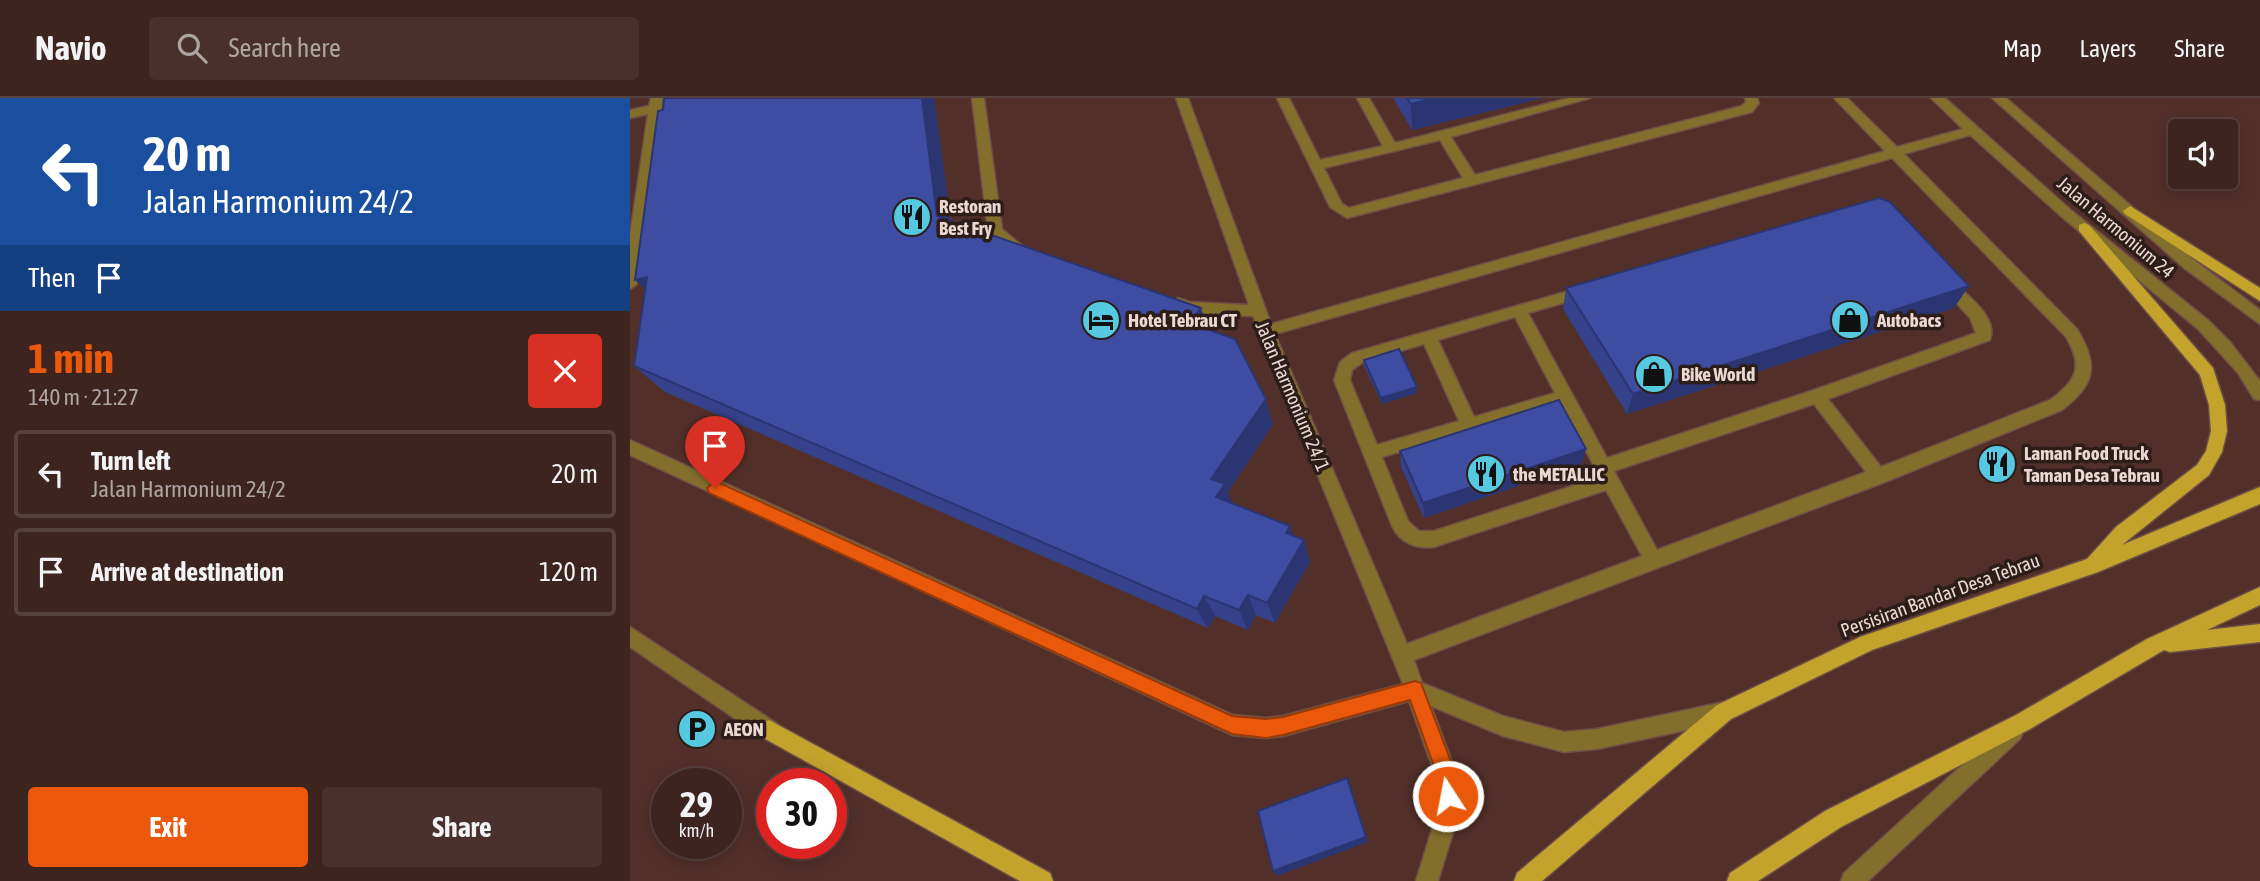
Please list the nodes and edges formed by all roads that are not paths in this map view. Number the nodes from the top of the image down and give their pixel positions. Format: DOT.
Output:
graph roads {
  1 [pos="978,98"];
  2 [pos="1182,98"];
  3 [pos="1283,98"];
  4 [pos="1363,98"];
  5 [pos="1584,98"];
  6 [pos="1751,98"];
  7 [pos="1840,98"];
  8 [pos="1937,98"];
  9 [pos="1998,98"];
  10 [pos="656,104"];
  11 [pos="630,114"];
  12 [pos="1973,130"];
  13 [pos="1443,134"];
  14 [pos="1391,148"];
  15 [pos="1895,152"];
  16 [pos="1316,165"];
  17 [pos="1472,182"];
  18 [pos="2130,211"];
  19 [pos="2084,228"];
  20 [pos="1031,257"];
  21 [pos="1934,270"];
  22 [pos="630,284"];
  23 [pos="1597,288"];
  24 [pos="2260,295"];
  25 [pos="1163,299"];
  26 [pos="1519,310"];
  27 [pos="1258,311"];
  28 [pos="2260,318"];
  29 [pos="1266,331"];
  30 [pos="1428,336"];
  31 [pos="2260,394"];
  32 [pos="1816,396"];
  33 [pos="1565,397"];
  34 [pos="1469,425"];
  35 [pos="630,447"];
  36 [pos="1372,453"];
  37 [pos="1607,474"];
  38 [pos="1879,477"];
  39 [pos="2260,494"];
  40 [pos="1652,558"];
  41 [pos="2091,565"];
  42 [pos="2260,596"];
  43 [pos="2260,633"];
  44 [pos="630,636"];
  45 [pos="2154,645"];
  46 [pos="1402,654"];
  47 [pos="1415,690"];
  48 [pos="1724,712"];
  49 [pos="2023,722"];
  50 [pos="769,730"];
  51 [pos="1042,881"];
  52 [pos="1427,881"];
  53 [pos="1525,881"];
  54 [pos="1738,881"];
  55 [pos="1852,881"];
  1 -- 20 [label="street"];
  2 -- 27 [label="street, Jalan Harmonium 24/1"];
  3 -- 16 [label="street"];
  4 -- 14 [label="street"];
  5 -- 13 [label="street"];
  6 -- 17 [label="street"];
  7 -- 15 [label="street"];
  8 -- 12 [label="street, Jalan Harmonium 24"];
  9 -- 18 [label="street, Jalan Harmonium 24"];
  10 -- 11 [label="street"];
  10 -- 22 [label="street"];
  12 -- 15 [label="street"];
  12 -- 19 [label="street, Jalan Harmonium 24"];
  13 -- 14 [label="street"];
  13 -- 17 [label="street"];
  14 -- 16 [label="street"];
  15 -- 29 [label="street"];
  15 -- 38 [label="street"];
  16 -- 17 [label="street"];
  18 -- 24 [label="main road"];
  18 -- 28 [label="street, Jalan Harmonium 24"];
  19 -- 31 [label="street, Jalan Harmonium 24"];
  19 -- 41 [label="main road"];
  21 -- 32 [label="street"];
  23 -- 26 [label="street"];
  25 -- 27 [label="street"];
  26 -- 30 [label="street"];
  26 -- 33 [label="street"];
  27 -- 29 [label="street, Jalan Harmonium 24/1"];
  29 -- 46 [label="street, Jalan Harmonium 24/1"];
  30 -- 34 [label="street"];
  30 -- 36 [label="street"];
  32 -- 37 [label="street"];
  32 -- 38 [label="street"];
  33 -- 34 [label="street"];
  33 -- 37 [label="street"];
  34 -- 36 [label="street"];
  35 -- 47 [label="street"];
  36 -- 37 [label="street"];
  37 -- 40 [label="street"];
  38 -- 40 [label="street"];
  39 -- 41 [label="main road, Persisiran Bandar Desa Tebrau"];
  40 -- 46 [label="street"];
  41 -- 48 [label="main road, Persisiran Bandar Desa Tebrau"];
  42 -- 45 [label="main road"];
  43 -- 45 [label="main road"];
  44 -- 50 [label="street"];
  45 -- 49 [label="main road"];
  46 -- 47 [label="street, Jalan Harmonium 24/1"];
  47 -- 48 [label="street"];
  47 -- 52 [label="street, Jalan Harmonium 24/1"];
  48 -- 53 [label="main road, Persisiran Bandar Desa Tebrau"];
  49 -- 54 [label="main road"];
  49 -- 55 [label="street"];
  50 -- 51 [label="main road"];
}
